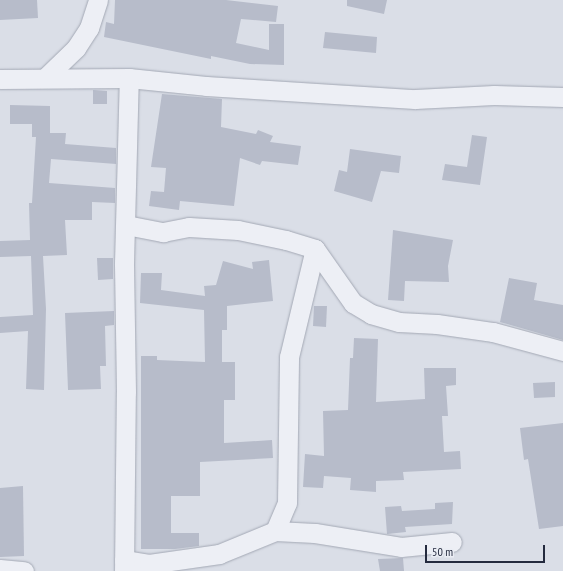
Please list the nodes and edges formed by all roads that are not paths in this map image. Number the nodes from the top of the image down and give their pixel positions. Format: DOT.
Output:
graph roads {
  1 [pos="98,0"];
  2 [pos="46,77"];
  3 [pos="129,78"];
  4 [pos="0,79"];
  5 [pos="563,97"];
  6 [pos="126,225"];
  7 [pos="315,249"];
  8 [pos="563,351"];
  9 [pos="274,531"];
  10 [pos="452,542"];
  11 [pos="124,566"];
  12 [pos="0,569"];
  13 [pos="24,571"];
  1 -- 2 [label="street"];
  2 -- 3 [label="street"];
  2 -- 4 [label="street"];
  3 -- 5 [label="street"];
  3 -- 6 [label="street"];
  6 -- 7 [label="street"];
  6 -- 11 [label="street"];
  7 -- 8 [label="street"];
  7 -- 9 [label="street"];
  9 -- 10 [label="street"];
  9 -- 11 [label="street"];
  12 -- 13 [label="street"];
}
